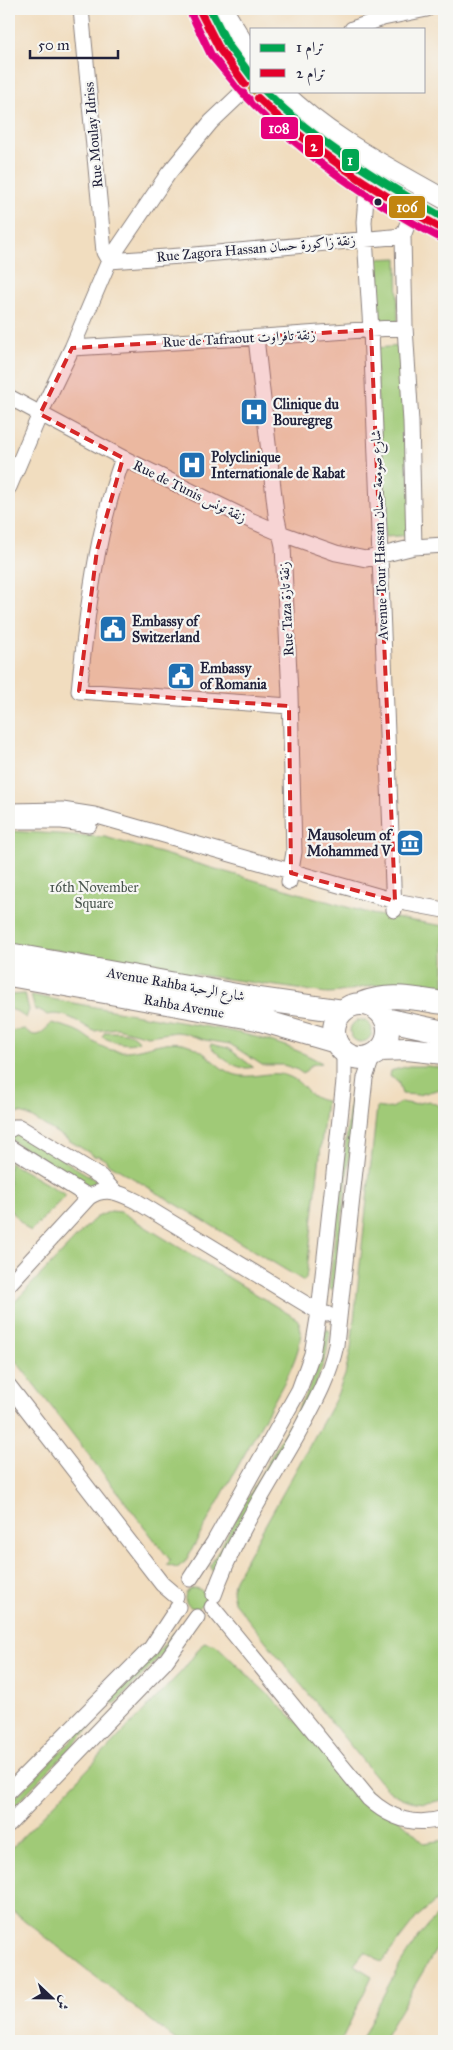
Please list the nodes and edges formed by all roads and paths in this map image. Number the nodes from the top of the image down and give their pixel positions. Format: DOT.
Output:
graph roads {
  1 [pos="81,9"];
  2 [pos="200,9"];
  3 [pos="223,9"];
  4 [pos="427,9"];
  5 [pos="355,28"];
  6 [pos="250,54"];
  7 [pos="250,86"];
  8 [pos="250,90"];
  9 [pos="256,92"];
  10 [pos="283,92"];
  11 [pos="380,164"];
  12 [pos="367,185"];
  13 [pos="425,189"];
  14 [pos="444,199"];
  15 [pos="412,212"];
  16 [pos="444,228"];
  17 [pos="403,236"];
  18 [pos="365,238"];
  19 [pos="109,261"];
  20 [pos="405,327"];
  21 [pos="371,330"];
  22 [pos="256,338"];
  23 [pos="72,348"];
  24 [pos="9,398"];
  25 [pos="40,414"];
  26 [pos="123,458"];
  27 [pos="9,488"];
  28 [pos="280,533"];
  29 [pos="444,544"];
  30 [pos="414,547"];
  31 [pos="380,555"];
  32 [pos="290,706"];
  33 [pos="9,811"];
  34 [pos="9,821"];
  35 [pos="290,877"];
  36 [pos="395,905"];
  37 [pos="444,910"];
  38 [pos="444,919"];
  39 [pos="9,954"];
  40 [pos="16,979"];
  41 [pos="444,1003"];
  42 [pos="352,1008"];
  43 [pos="385,1019"];
  44 [pos="444,1032"];
  45 [pos="340,1047"];
  46 [pos="377,1052"];
  47 [pos="444,1053"];
  48 [pos="9,1130"];
  49 [pos="9,1146"];
  50 [pos="114,1191"];
  51 [pos="89,1197"];
  52 [pos="9,1284"];
  53 [pos="319,1312"];
  54 [pos="339,1316"];
  55 [pos="9,1386"];
  56 [pos="190,1579"];
  57 [pos="213,1601"];
  58 [pos="177,1602"];
  59 [pos="197,1617"];
  60 [pos="91,1708"];
  61 [pos="106,1723"];
  62 [pos="9,1791"];
  63 [pos="444,1818"];
  64 [pos="9,1824"];
  1 -- 19 [label="street, Rue Moulay Idriss"];
  2 -- 7 [label="main road"];
  3 -- 6 [label="main road"];
  4 -- 5 [label="street"];
  8 -- 19 [label="street"];
  9 -- 12 [label="main road"];
  10 -- 11 [label="main road"];
  11 -- 12 [label="street, Avenue Tour Hassan شارع صومعة حسان"];
  11 -- 13 [label="main road"];
  12 -- 15 [label="main road"];
  12 -- 18 [label="street, Avenue Tour Hassan شارع صومعة حسان"];
  13 -- 14 [label="main road"];
  13 -- 15 [label="street"];
  15 -- 16 [label="main road"];
  15 -- 17 [label="street"];
  17 -- 18 [label="street, Rue Zagora Hassan زنقة زاكورة حسان"];
  17 -- 20 [label="street"];
  18 -- 19 [label="street, Rue Zagora Hassan زنقة زاكورة حسان"];
  18 -- 21 [label="street, Avenue Tour Hassan شارع صومعة حسان"];
  19 -- 23 [label="street"];
  20 -- 21 [label="street, Rue de Tafraout زنقة تافراوت"];
  20 -- 30 [label="street"];
  21 -- 22 [label="street, Rue de Tafraout زنقة تافراوت"];
  21 -- 31 [label="street, Avenue Tour Hassan شارع صومعة حسان"];
  22 -- 23 [label="street, Rue de Tafraout زنقة تافراوت"];
  22 -- 28 [label="street, Rue Taza زنقة تازة"];
  23 -- 25 [label="street"];
  24 -- 25 [label="street, Rue de Tunis زنقة تونس"];
  25 -- 26 [label="street, Rue de Tunis زنقة تونس"];
  25 -- 27 [label="street"];
  26 -- 28 [label="street, Rue de Tunis زنقة تونس"];
  26 -- 32 [label="street"];
  28 -- 31 [label="street, Rue de Tunis زنقة تونس"];
  28 -- 32 [label="street, Rue Taza زنقة تازة"];
  29 -- 30 [label="street, Rue de Tunis زنقة تونس"];
  30 -- 31 [label="street, Rue de Tunis زنقة تونس"];
  31 -- 36 [label="street, Avenue Tour Hassan شارع صومعة حسان"];
  32 -- 35 [label="street, Rue Taza زنقة تازة"];
  33 -- 35 [label="street"];
  34 -- 35 [label="street"];
  35 -- 36 [label="street"];
  36 -- 37 [label="street"];
  36 -- 38 [label="street"];
  39 -- 42 [label="highway, Avenue Rahba شارع الرحبة"];
  40 -- 45 [label="highway, Rahba Avenue"];
  41 -- 42 [label="highway"];
  42 -- 43 [label="highway"];
  42 -- 45 [label="highway"];
  43 -- 44 [label="highway"];
  43 -- 46 [label="highway"];
  45 -- 46 [label="highway"];
  45 -- 53 [label="street"];
  46 -- 47 [label="highway"];
  46 -- 54 [label="street"];
  48 -- 50 [label="street"];
  49 -- 51 [label="street"];
  50 -- 51 [label="street"];
  50 -- 53 [label="street"];
  51 -- 52 [label="street"];
  53 -- 54 [label="street"];
  53 -- 56 [label="street"];
  54 -- 57 [label="street"];
  55 -- 58 [label="street"];
  56 -- 57 [label="street"];
  56 -- 58 [label="street"];
  57 -- 59 [label="street"];
  57 -- 63 [label="street"];
  58 -- 59 [label="street"];
  58 -- 60 [label="street"];
  59 -- 61 [label="street"];
  60 -- 61 [label="street"];
  60 -- 62 [label="street"];
  61 -- 64 [label="street"];
}
